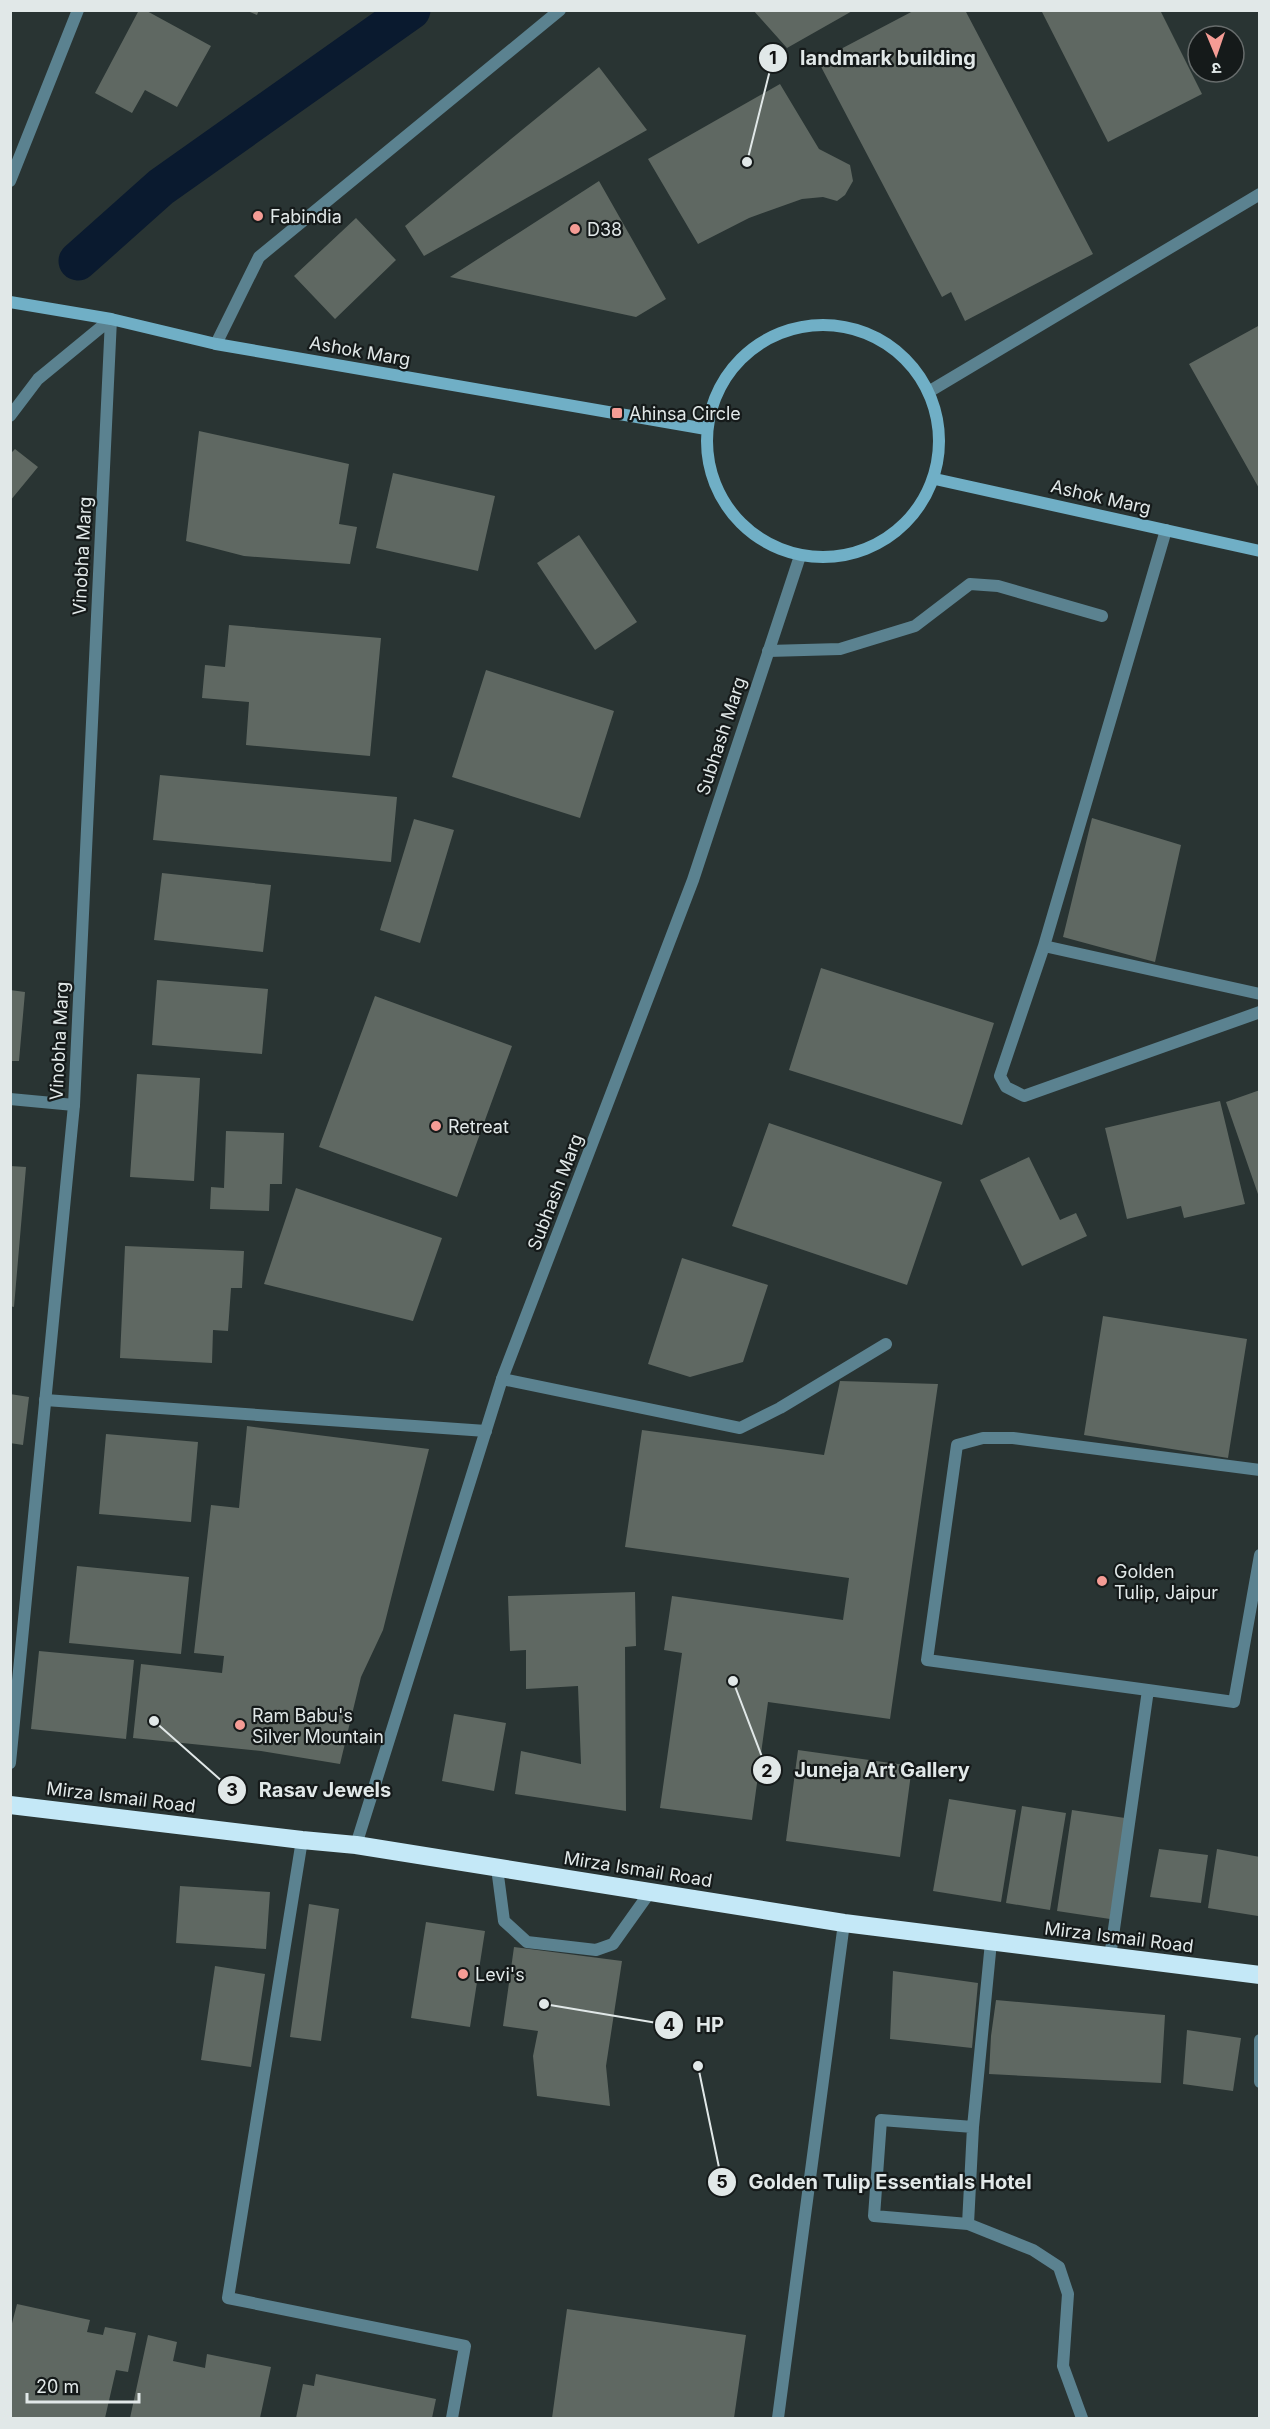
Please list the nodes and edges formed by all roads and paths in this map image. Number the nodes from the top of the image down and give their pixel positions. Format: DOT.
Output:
graph roads {
  1 [pos="78,10"];
  2 [pos="560,10"];
  3 [pos="10,181"];
  4 [pos="1260,194"];
  5 [pos="10,302"];
  6 [pos="111,319"];
  7 [pos="216,344"];
  8 [pos="930,391"];
  9 [pos="10,416"];
  10 [pos="706,429"];
  11 [pos="935,479"];
  12 [pos="1166,530"];
  13 [pos="1260,551"];
  14 [pos="800,556"];
  15 [pos="1102,616"];
  16 [pos="768,651"];
  17 [pos="1044,946"];
  18 [pos="1260,994"];
  19 [pos="1260,1012"];
  20 [pos="10,1099"];
  21 [pos="74,1105"];
  22 [pos="886,1344"];
  23 [pos="502,1379"];
  24 [pos="45,1400"];
  25 [pos="486,1431"];
  26 [pos="1260,1470"];
  27 [pos="1260,1555"];
  28 [pos="1148,1690"];
  29 [pos="10,1763"];
  30 [pos="10,1805"];
  31 [pos="302,1840"];
  32 [pos="357,1845"];
  33 [pos="497,1868"];
  34 [pos="650,1892"];
  35 [pos="844,1923"];
  36 [pos="992,1942"];
  37 [pos="1110,1957"];
  38 [pos="1260,1976"];
  39 [pos="1260,2040"];
  40 [pos="1260,2082"];
  41 [pos="974,2127"];
  42 [pos="968,2224"];
  43 [pos="452,2418"];
  44 [pos="778,2418"];
  45 [pos="1082,2418"];
  1 -- 3 [label="street"];
  2 -- 7 [label="street"];
  4 -- 8 [label="street"];
  5 -- 6 [label="street, Ashok Marg"];
  6 -- 7 [label="street, Ashok Marg"];
  6 -- 9 [label="street"];
  6 -- 21 [label="street, Vinobha Marg"];
  7 -- 10 [label="street, Ashok Marg"];
  8 -- 10 [label="street"];
  8 -- 11 [label="street"];
  10 -- 14 [label="street"];
  11 -- 12 [label="street, Ashok Marg"];
  11 -- 14 [label="street"];
  12 -- 13 [label="street, Ashok Marg"];
  12 -- 17 [label="street"];
  14 -- 16 [label="street, Subhash Marg"];
  15 -- 16 [label="street"];
  16 -- 23 [label="street, Subhash Marg"];
  17 -- 18 [label="street"];
  17 -- 19 [label="street"];
  20 -- 21 [label="street"];
  21 -- 24 [label="street, Vinobha Marg"];
  22 -- 23 [label="street"];
  23 -- 25 [label="street, Subhash Marg"];
  24 -- 25 [label="street"];
  24 -- 29 [label="street, Vinobha Marg"];
  25 -- 32 [label="street, Subhash Marg"];
  26 -- 28 [label="street"];
  27 -- 28 [label="street"];
  28 -- 37 [label="street"];
  30 -- 31 [label="highway, Mirza Ismail Road"];
  31 -- 32 [label="highway, Mirza Ismail Road"];
  31 -- 43 [label="street"];
  32 -- 33 [label="highway, Mirza Ismail Road"];
  33 -- 34 [label="highway, Mirza Ismail Road"];
  33 -- 34 [label="street"];
  34 -- 35 [label="highway, Mirza Ismail Road"];
  35 -- 36 [label="highway, Mirza Ismail Road"];
  35 -- 44 [label="street"];
  36 -- 37 [label="highway, Mirza Ismail Road"];
  36 -- 41 [label="street"];
  37 -- 38 [label="highway, Mirza Ismail Road"];
  39 -- 40 [label="street"];
  41 -- 42 [label="street"];
  41 -- 42 [label="street"];
  42 -- 45 [label="street"];
}
